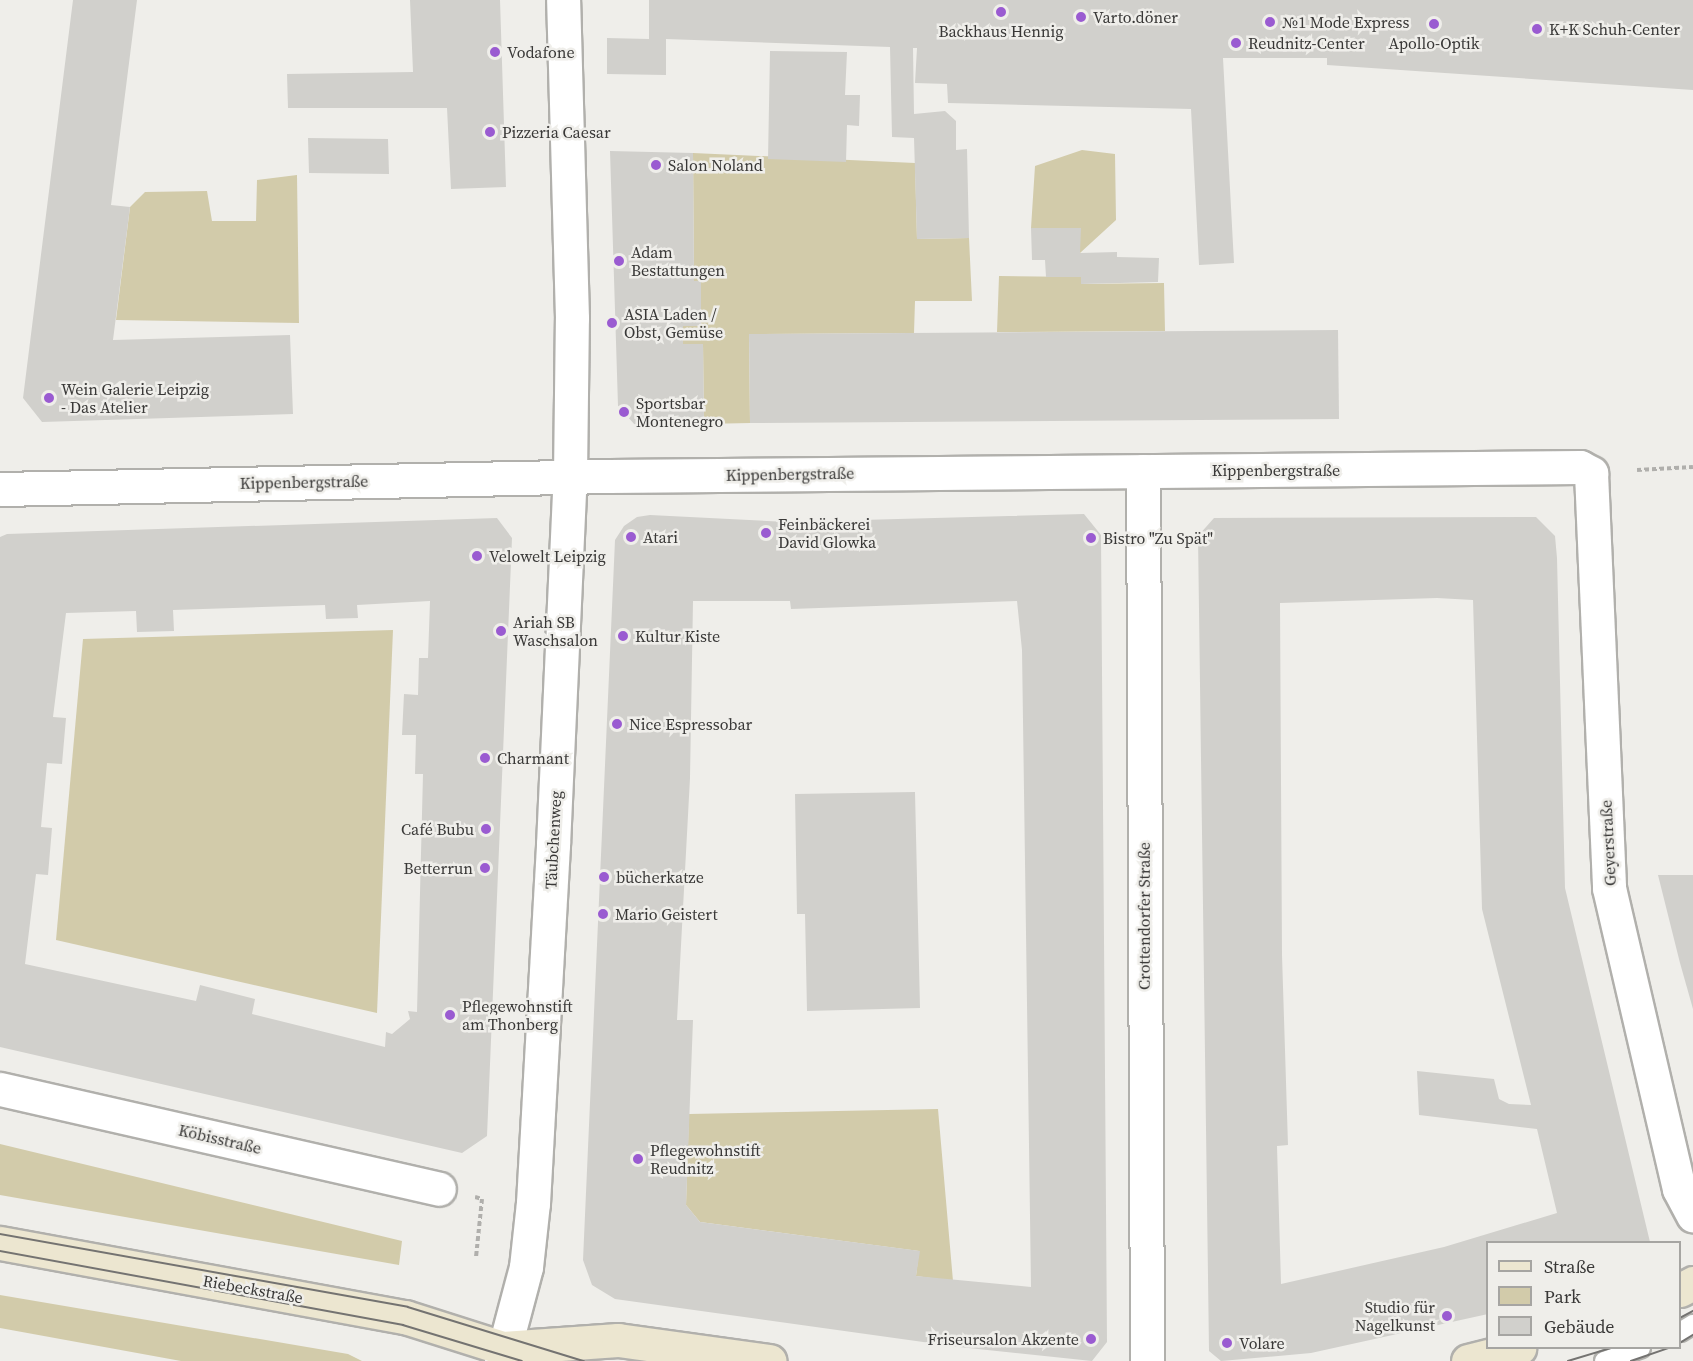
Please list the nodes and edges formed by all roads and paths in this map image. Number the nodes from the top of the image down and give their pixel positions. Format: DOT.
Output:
graph roads {
  1 [pos="563,0"];
  2 [pos="1580,467"];
  3 [pos="1693,467"];
  4 [pos="1637,470"];
  5 [pos="1143,471"];
  6 [pos="570,476"];
  7 [pos="0,489"];
  8 [pos="0,1089"];
  9 [pos="439,1189"];
  10 [pos="1693,1215"];
  11 [pos="0,1243"];
  12 [pos="476,1257"];
  13 [pos="1512,1349"];
  14 [pos="1636,1349"];
  15 [pos="510,1357"];
  16 [pos="547,1361"];
  17 [pos="770,1361"];
  18 [pos="1147,1361"];
  19 [pos="1468,1361"];
  20 [pos="1604,1361"];
  1 -- 6 [label="street, Täubchenweg"];
  2 -- 5 [label="street, Kippenbergstraße"];
  2 -- 10 [label="street, Geyerstraße"];
  3 -- 4 [label="path"];
  5 -- 6 [label="street, Kippenbergstraße"];
  5 -- 18 [label="street, Crottendorfer Straße"];
  6 -- 7 [label="street, Kippenbergstraße"];
  6 -- 15 [label="street, Täubchenweg"];
  8 -- 9 [label="street, Köbisstraße"];
  9 -- 12 [label="path"];
  11 -- 15 [label="main road, Riebeckstraße"];
  13 -- 19 [label="main road"];
  14 -- 20 [label="lane"];
  15 -- 16 [label="lane"];
  15 -- 17 [label="main road"];
}
